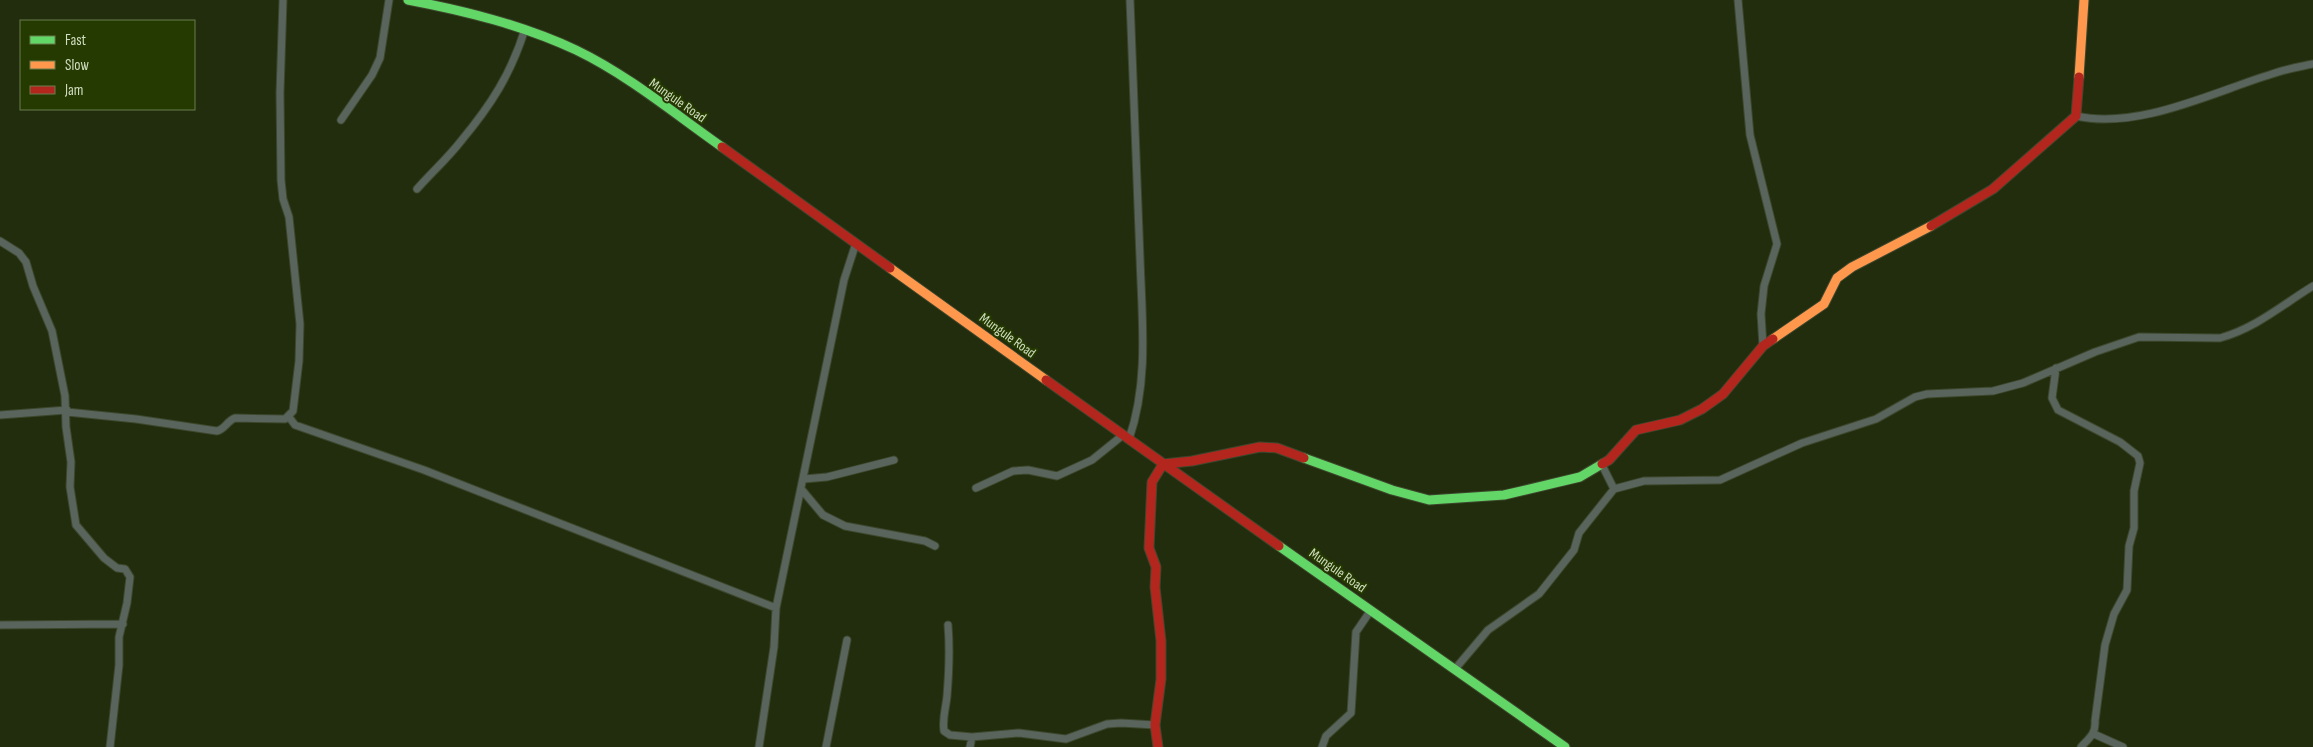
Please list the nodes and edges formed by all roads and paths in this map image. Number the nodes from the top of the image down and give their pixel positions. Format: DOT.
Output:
graph roads {
  1 [pos="283,0"];
  2 [pos="389,0"];
  3 [pos="408,0"];
  4 [pos="1130,0"];
  5 [pos="1738,0"];
  6 [pos="2084,0"];
  7 [pos="525,29"];
  8 [pos="2313,64"];
  9 [pos="2076,116"];
  10 [pos="341,120"];
  11 [pos="417,189"];
  12 [pos="0,241"];
  13 [pos="856,243"];
  14 [pos="2313,286"];
  15 [pos="1763,346"];
  16 [pos="2056,368"];
  17 [pos="67,411"];
  18 [pos="0,415"];
  19 [pos="288,417"];
  20 [pos="1126,437"];
  21 [pos="894,460"];
  22 [pos="1163,464"];
  23 [pos="1602,465"];
  24 [pos="804,479"];
  25 [pos="976,488"];
  26 [pos="802,490"];
  27 [pos="1614,490"];
  28 [pos="936,546"];
  29 [pos="776,608"];
  30 [pos="1371,610"];
  31 [pos="123,624"];
  32 [pos="0,625"];
  33 [pos="948,625"];
  34 [pos="847,640"];
  35 [pos="1455,669"];
  36 [pos="1155,725"];
  37 [pos="2094,734"];
  38 [pos="972,737"];
  39 [pos="110,747"];
  40 [pos="759,747"];
  41 [pos="826,747"];
  42 [pos="970,747"];
  43 [pos="1158,747"];
  44 [pos="1322,747"];
  45 [pos="1565,747"];
  46 [pos="2081,747"];
  47 [pos="2123,747"];
  1 -- 19 [label="street"];
  2 -- 10 [label="street"];
  3 -- 7 [label="street, Mungule Road"];
  4 -- 20 [label="street"];
  5 -- 15 [label="street"];
  6 -- 9 [label="street"];
  7 -- 11 [label="street"];
  7 -- 13 [label="street, Mungule Road"];
  8 -- 9 [label="street"];
  9 -- 15 [label="street"];
  12 -- 17 [label="street"];
  13 -- 20 [label="street, Mungule Road"];
  13 -- 24 [label="street"];
  14 -- 16 [label="street"];
  15 -- 23 [label="street"];
  16 -- 27 [label="street"];
  16 -- 37 [label="street"];
  17 -- 18 [label="street"];
  17 -- 19 [label="street"];
  17 -- 31 [label="street"];
  19 -- 29 [label="street"];
  20 -- 22 [label="street, Mungule Road"];
  20 -- 25 [label="street"];
  21 -- 24 [label="street"];
  22 -- 23 [label="street"];
  22 -- 30 [label="street, Mungule Road"];
  22 -- 36 [label="street"];
  23 -- 27 [label="street"];
  24 -- 26 [label="street"];
  26 -- 28 [label="street"];
  26 -- 29 [label="street"];
  27 -- 35 [label="street"];
  29 -- 40 [label="street"];
  30 -- 35 [label="street, Mungule Road"];
  30 -- 44 [label="street"];
  31 -- 32 [label="street"];
  31 -- 39 [label="street"];
  33 -- 38 [label="street"];
  34 -- 41 [label="street"];
  35 -- 45 [label="street, Mungule Road"];
  36 -- 38 [label="street"];
  36 -- 43 [label="street"];
  37 -- 46 [label="street"];
  37 -- 47 [label="street"];
  38 -- 42 [label="street"];
}
